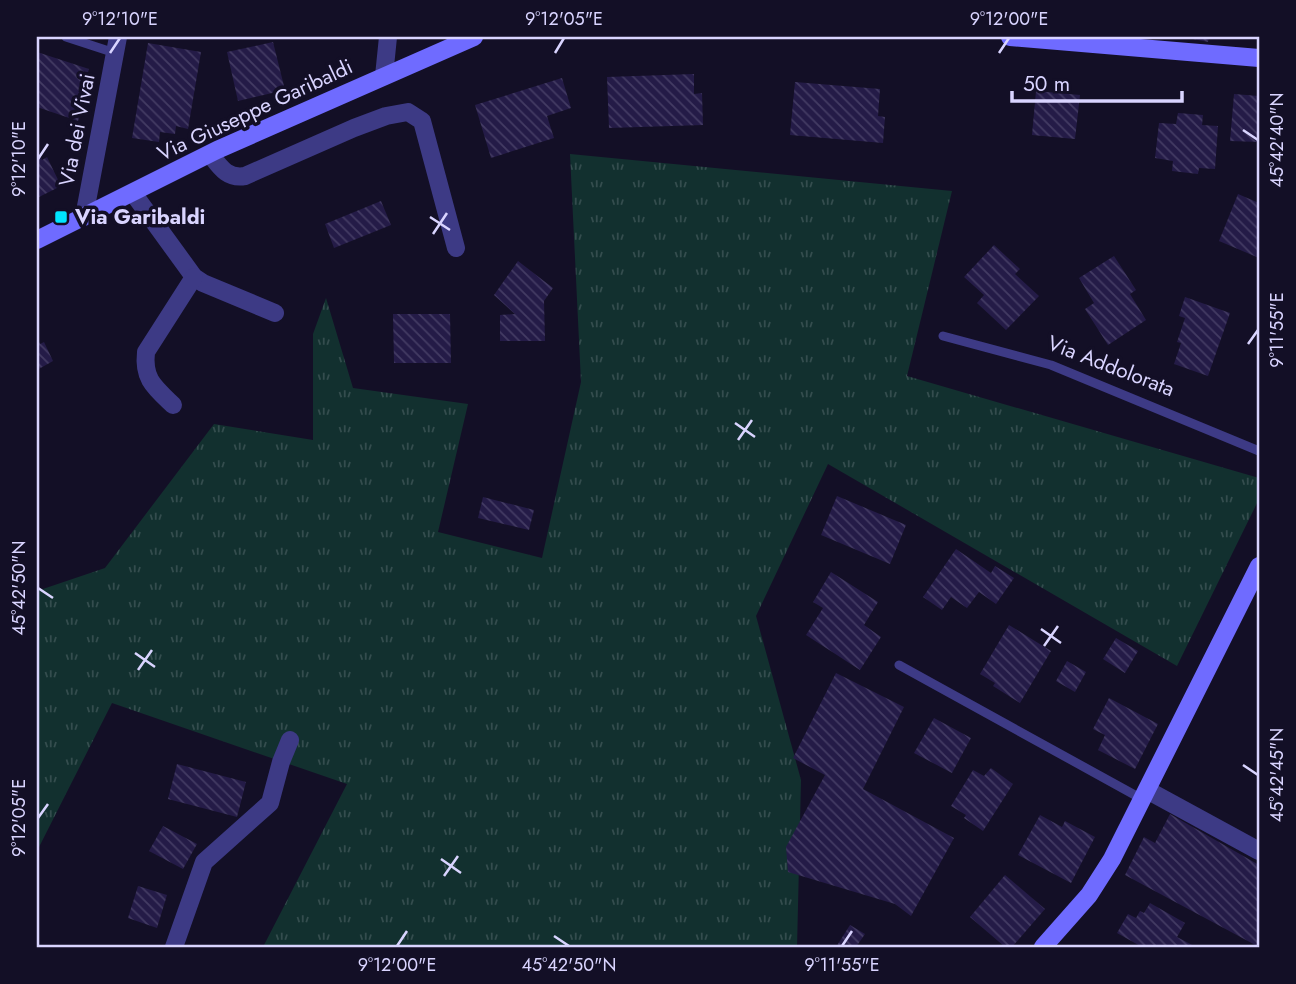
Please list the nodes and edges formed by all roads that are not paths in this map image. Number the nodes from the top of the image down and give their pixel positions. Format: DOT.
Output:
graph roads {
  1 [pos="66,37"];
  2 [pos="388,37"];
  3 [pos="474,37"];
  4 [pos="1010,37"];
  5 [pos="1099,41"];
  6 [pos="116,45"];
  7 [pos="1259,58"];
  8 [pos="384,76"];
  9 [pos="210,154"];
  10 [pos="133,194"];
  11 [pos="84,216"];
  12 [pos="37,240"];
  13 [pos="456,248"];
  14 [pos="194,277"];
  15 [pos="275,313"];
  16 [pos="943,336"];
  17 [pos="173,405"];
  18 [pos="1259,451"];
  19 [pos="1259,566"];
  20 [pos="899,665"];
  21 [pos="290,740"];
  22 [pos="1145,795"];
  23 [pos="1259,851"];
  24 [pos="174,947"];
  25 [pos="1044,947"];
  1 -- 6 [label="lane, Via dei Vivai"];
  2 -- 8 [label="street"];
  3 -- 8 [label="street, Via Giuseppe Garibaldi"];
  4 -- 5 [label="street"];
  5 -- 7 [label="street"];
  6 -- 11 [label="street, Via dei Vivai"];
  8 -- 9 [label="street, Via Giuseppe Garibaldi"];
  9 -- 10 [label="street, Via Giuseppe Garibaldi"];
  9 -- 13 [label="street"];
  10 -- 11 [label="street, Via Giuseppe Garibaldi"];
  10 -- 14 [label="street"];
  11 -- 12 [label="street, Via Giuseppe Garibaldi"];
  14 -- 15 [label="street"];
  14 -- 17 [label="street"];
  16 -- 18 [label="lane, Via Addolorata"];
  19 -- 22 [label="street"];
  20 -- 22 [label="lane"];
  21 -- 24 [label="street"];
  22 -- 23 [label="street"];
  22 -- 25 [label="street"];
}
